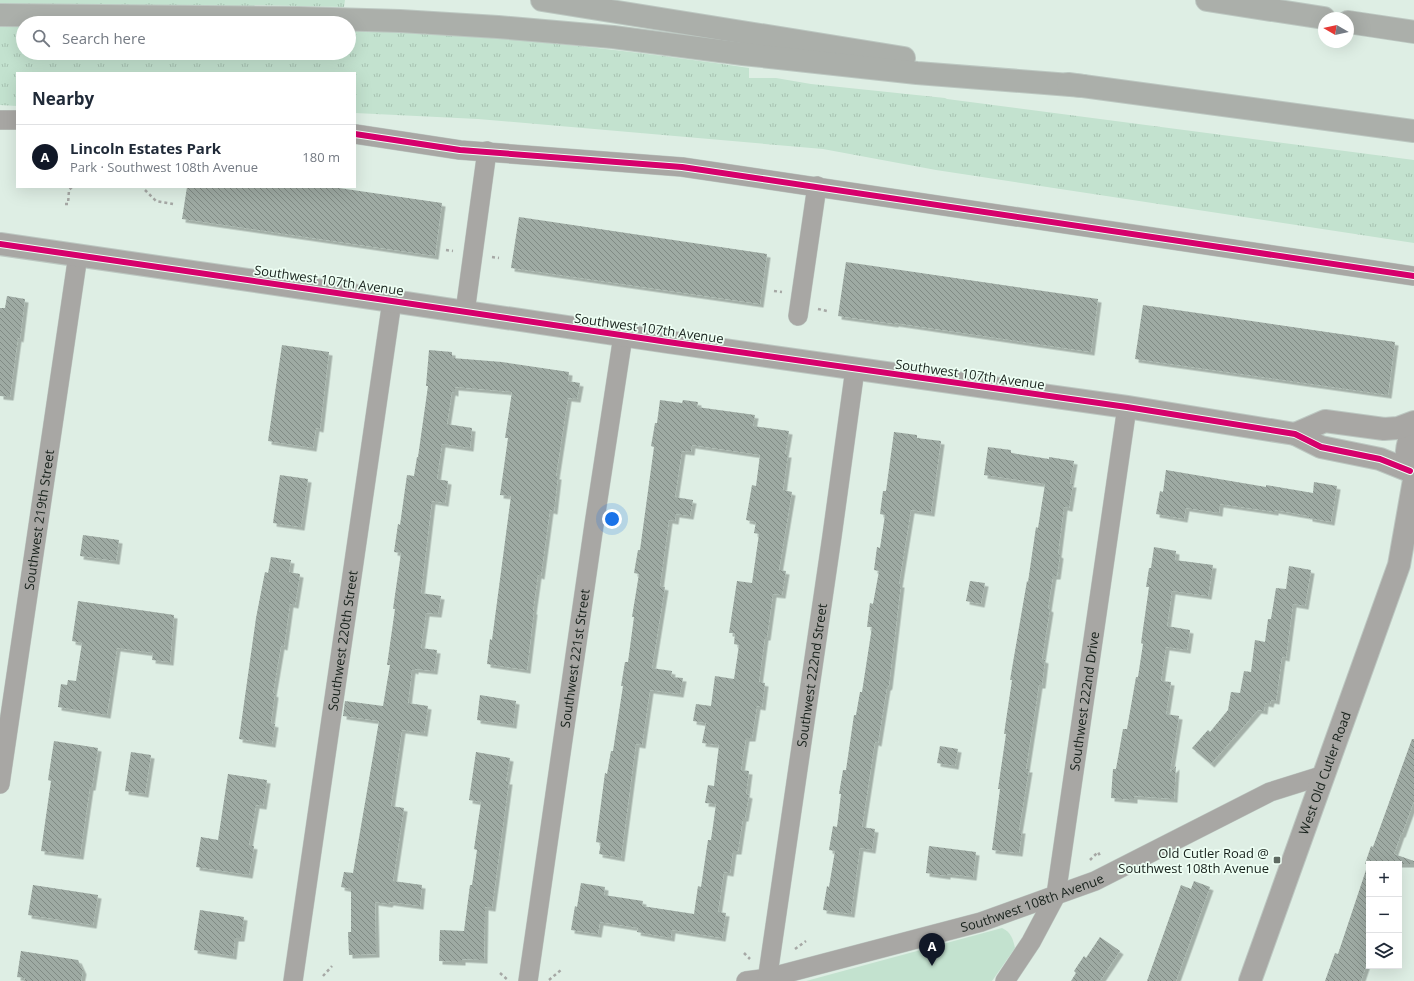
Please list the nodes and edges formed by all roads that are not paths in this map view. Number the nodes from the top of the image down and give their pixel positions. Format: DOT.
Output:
graph roads {
  1 [pos="542,0"];
  2 [pos="1207,0"];
  3 [pos="0,15"];
  4 [pos="100,16"];
  5 [pos="1318,17"];
  6 [pos="356,20"];
  7 [pos="1354,23"];
  8 [pos="1414,32"];
  9 [pos="1083,86"];
  10 [pos="0,120"];
  11 [pos="16,120"];
  12 [pos="1414,131"];
  13 [pos="356,134"];
  14 [pos="487,151"];
  15 [pos="817,186"];
  16 [pos="0,244"];
  17 [pos="78,255"];
  18 [pos="1414,276"];
  19 [pos="392,301"];
  20 [pos="465,312"];
  21 [pos="798,316"];
  22 [pos="623,336"];
  23 [pos="855,369"];
  24 [pos="1128,407"];
  25 [pos="1414,422"];
  26 [pos="1414,427"];
  27 [pos="1295,434"];
  28 [pos="1413,476"];
  29 [pos="1414,546"];
  30 [pos="1399,565"];
  31 [pos="1324,775"];
  32 [pos="0,784"];
  33 [pos="1056,896"];
  34 [pos="767,980"];
  35 [pos="294,981"];
  36 [pos="528,981"];
  37 [pos="746,981"];
  38 [pos="1005,981"];
  39 [pos="1250,981"];
  1 -- 9 [label="highway"];
  2 -- 5 [label="highway"];
  3 -- 4 [label="highway"];
  6 -- 9 [label="highway"];
  7 -- 8 [label="highway"];
  9 -- 12 [label="highway"];
  10 -- 11 [label="street"];
  13 -- 14 [label="street"];
  14 -- 15 [label="street"];
  14 -- 20 [label="street"];
  15 -- 18 [label="street"];
  15 -- 21 [label="street"];
  16 -- 17 [label="street, Southwest 107th Avenue"];
  17 -- 19 [label="street, Southwest 107th Avenue"];
  17 -- 32 [label="street, Southwest 219th Street"];
  19 -- 20 [label="street, Southwest 107th Avenue"];
  19 -- 35 [label="street, Southwest 220th Street"];
  20 -- 22 [label="street, Southwest 107th Avenue"];
  22 -- 23 [label="street, Southwest 107th Avenue"];
  22 -- 36 [label="street, Southwest 221st Street"];
  23 -- 24 [label="street, Southwest 107th Avenue"];
  23 -- 34 [label="street, Southwest 222nd Street"];
  24 -- 27 [label="street, Southwest 107th Avenue"];
  24 -- 33 [label="street, Southwest 222nd Drive"];
  25 -- 27 [label="street"];
  26 -- 28 [label="street, West Old Cutler Road"];
  27 -- 28 [label="street, Southwest 107th Avenue"];
  28 -- 30 [label="street, West Old Cutler Road"];
  29 -- 30 [label="street, West Old Cutler Road"];
  30 -- 31 [label="street, West Old Cutler Road"];
  31 -- 33 [label="street, Southwest 108th Avenue"];
  31 -- 39 [label="street, West Old Cutler Road"];
  33 -- 34 [label="street, Southwest 108th Avenue"];
  33 -- 38 [label="street, Southwest 222nd Drive"];
  34 -- 37 [label="street, Southwest 108th Avenue"];
}
